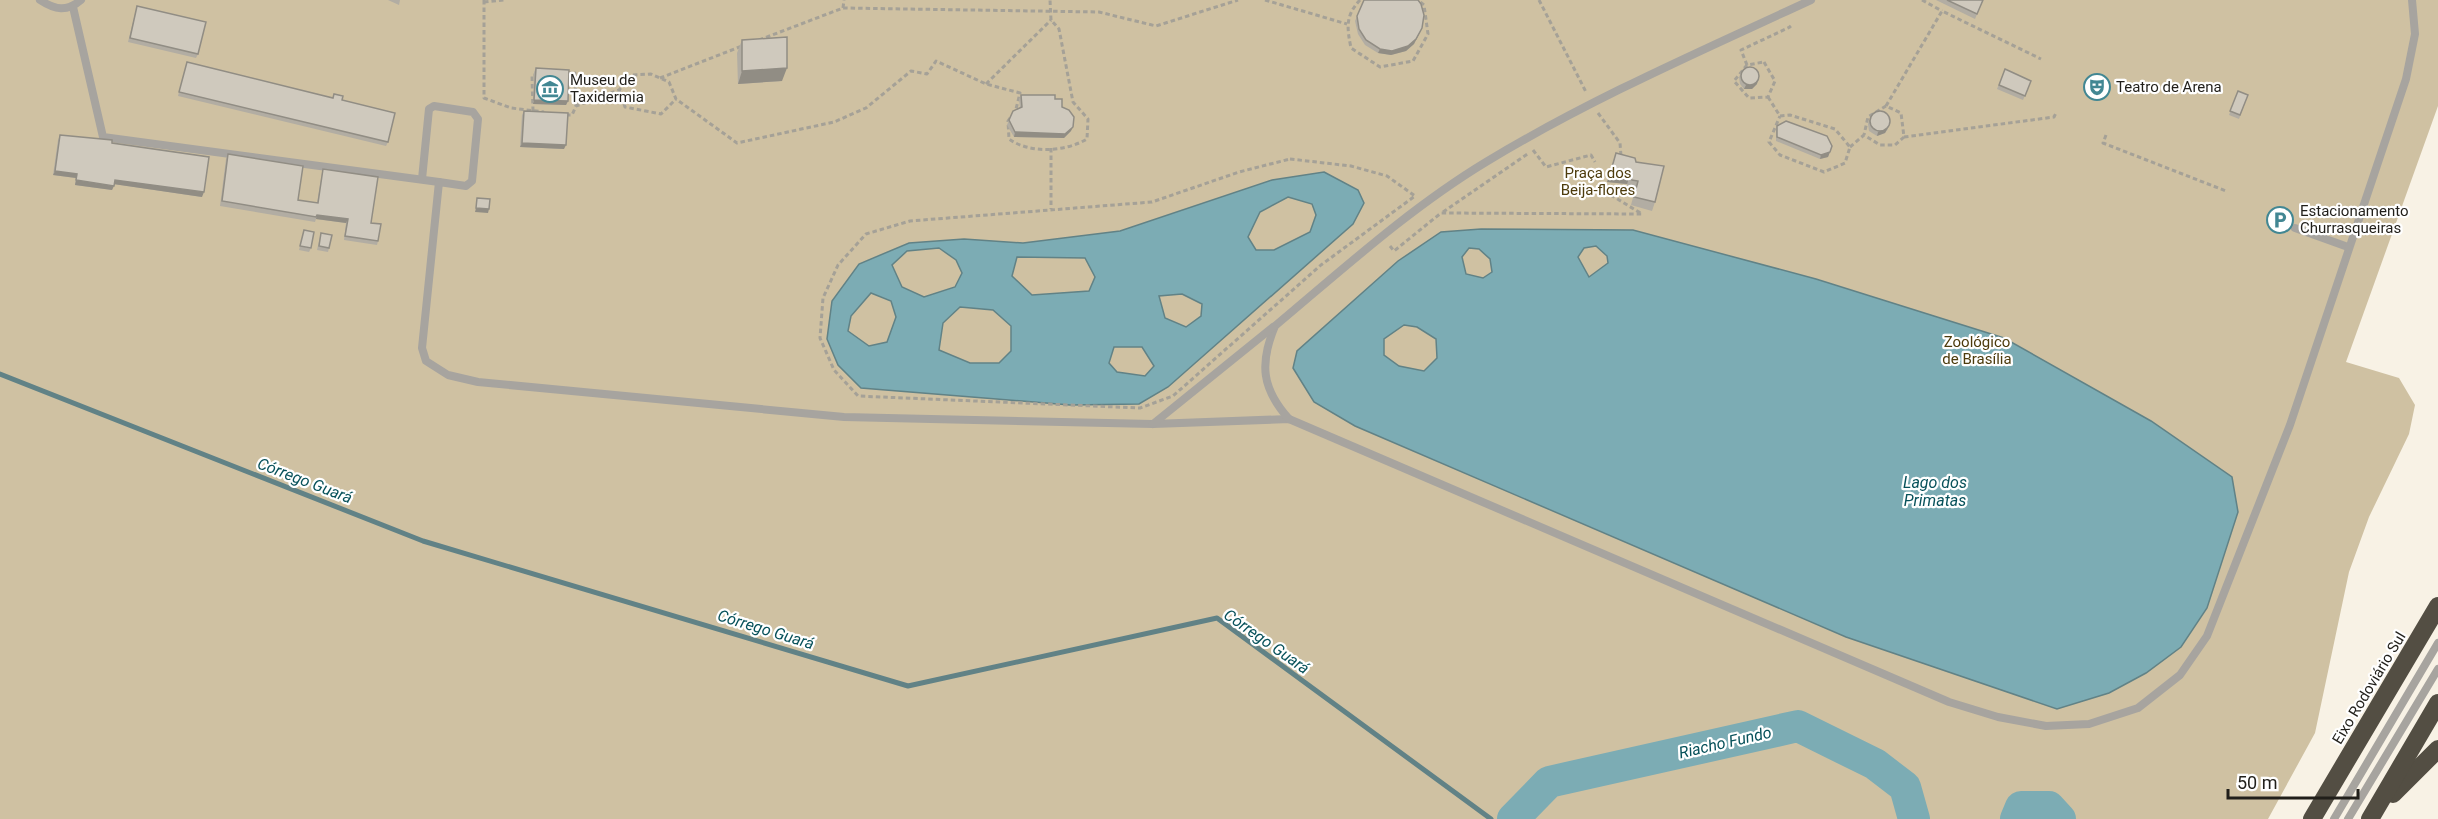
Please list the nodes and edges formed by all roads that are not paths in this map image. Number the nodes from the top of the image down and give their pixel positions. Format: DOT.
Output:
graph roads {
  1 [pos="40,0"];
  2 [pos="81,0"];
  3 [pos="1811,0"];
  4 [pos="2412,0"];
  5 [pos="73,7"];
  6 [pos="422,180"];
  7 [pos="439,182"];
  8 [pos="2295,228"];
  9 [pos="2348,247"];
  10 [pos="1275,326"];
  11 [pos="1289,419"];
  12 [pos="1153,424"];
  13 [pos="2438,606"];
  14 [pos="2438,643"];
  15 [pos="2438,669"];
  16 [pos="2438,703"];
  17 [pos="2438,748"];
  18 [pos="2373,814"];
  19 [pos="2312,819"];
  20 [pos="2334,819"];
  21 [pos="2348,819"];
  1 -- 5 [label="lane"];
  2 -- 5 [label="lane"];
  3 -- 10 [label="lane"];
  4 -- 9 [label="lane"];
  5 -- 6 [label="lane"];
  6 -- 7 [label="lane"];
  6 -- 7 [label="lane"];
  7 -- 12 [label="lane"];
  8 -- 9 [label="lane"];
  9 -- 11 [label="lane"];
  10 -- 11 [label="lane"];
  10 -- 12 [label="lane"];
  11 -- 12 [label="lane"];
  13 -- 19 [label="highway, Eixo Rodoviário Sul"];
  14 -- 20 [label="lane"];
  15 -- 21 [label="lane"];
  16 -- 18 [label="highway"];
  17 -- 18 [label="highway"];
}
